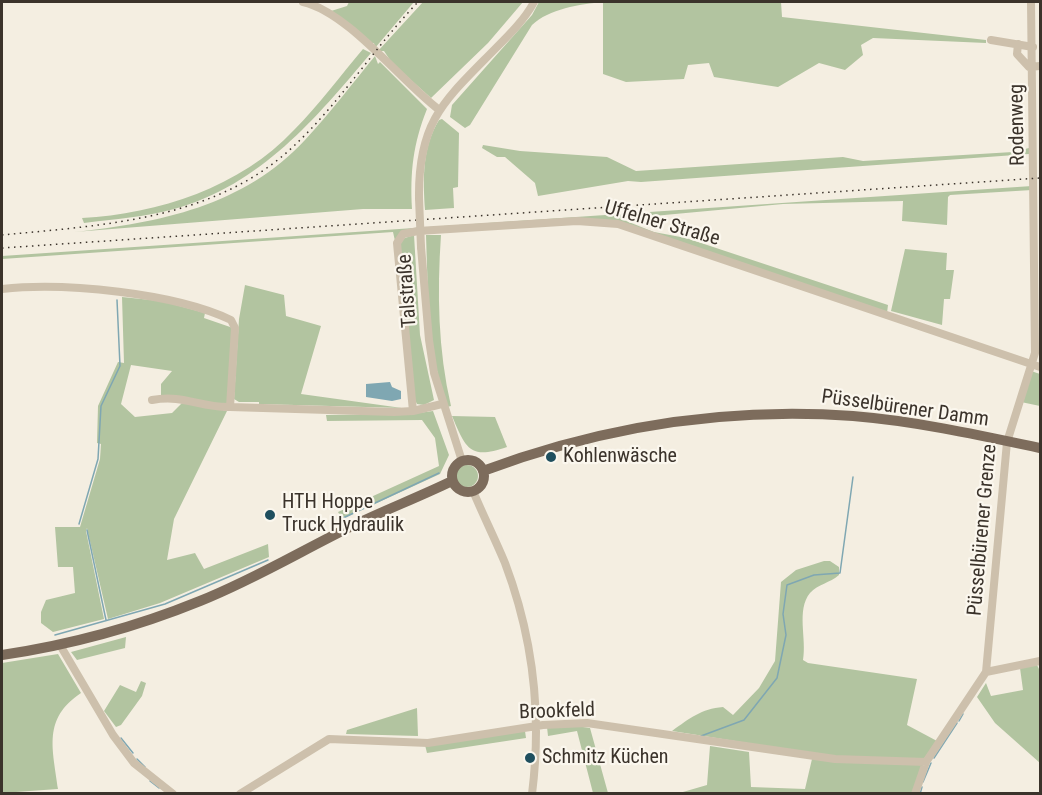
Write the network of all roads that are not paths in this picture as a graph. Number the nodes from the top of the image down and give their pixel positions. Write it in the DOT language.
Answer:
graph roads {
  1 [pos="303,2"];
  2 [pos="534,2"];
  3 [pos="1031,2"];
  4 [pos="991,40"];
  5 [pos="1018,44"];
  6 [pos="1033,47"];
  7 [pos="1037,67"];
  8 [pos="438,109"];
  9 [pos="1038,139"];
  10 [pos="1035,183"];
  11 [pos="2,289"];
  12 [pos="1036,365"];
  13 [pos="152,400"];
  14 [pos="442,404"];
  15 [pos="230,407"];
  16 [pos="412,411"];
  17 [pos="1007,442"];
  18 [pos="1041,448"];
  19 [pos="462,461"];
  20 [pos="483,471"];
  21 [pos="452,481"];
  22 [pos="473,491"];
  23 [pos="60,645"];
  24 [pos="2,655"];
  25 [pos="1041,661"];
  26 [pos="986,672"];
  27 [pos="536,726"];
  28 [pos="926,762"];
  29 [pos="173,794"];
  30 [pos="240,794"];
  31 [pos="532,794"];
  32 [pos="915,794"];
  1 -- 8 [label="street"];
  2 -- 8 [label="street, Talstraße"];
  3 -- 6 [label="street, Rodenweg"];
  4 -- 5 [label="street"];
  5 -- 6 [label="street"];
  5 -- 7 [label="street, Rodenweg"];
  6 -- 7 [label="street, Rodenweg"];
  7 -- 9 [label="street, Rodenweg"];
  8 -- 14 [label="street, Talstraße, bridge"];
  9 -- 10 [label="street, Rodenweg"];
  10 -- 12 [label="street, Püsselbürener Grenze"];
  11 -- 15 [label="street"];
  12 -- 16 [label="street, Uffelner Straße"];
  12 -- 17 [label="street, Püsselbürener Grenze"];
  13 -- 15 [label="street"];
  14 -- 16 [label="street"];
  14 -- 19 [label="street, Talstraße"];
  15 -- 16 [label="street"];
  17 -- 18 [label="main road, Püsselbürener Damm"];
  17 -- 20 [label="main road, Püsselbürener Damm"];
  17 -- 26 [label="street, Püsselbürener Grenze"];
  19 -- 20 [label="main road"];
  19 -- 21 [label="main road"];
  20 -- 22 [label="main road"];
  21 -- 22 [label="main road"];
  21 -- 23 [label="main road"];
  22 -- 27 [label="street"];
  23 -- 24 [label="main road"];
  23 -- 29 [label="street"];
  25 -- 26 [label="street"];
  26 -- 28 [label="street, Püsselbürener Grenze"];
  27 -- 28 [label="street, Brookfeld"];
  27 -- 30 [label="street, Brookfeld"];
  27 -- 31 [label="street"];
  28 -- 32 [label="street, Püsselbürener Grenze"];
}
